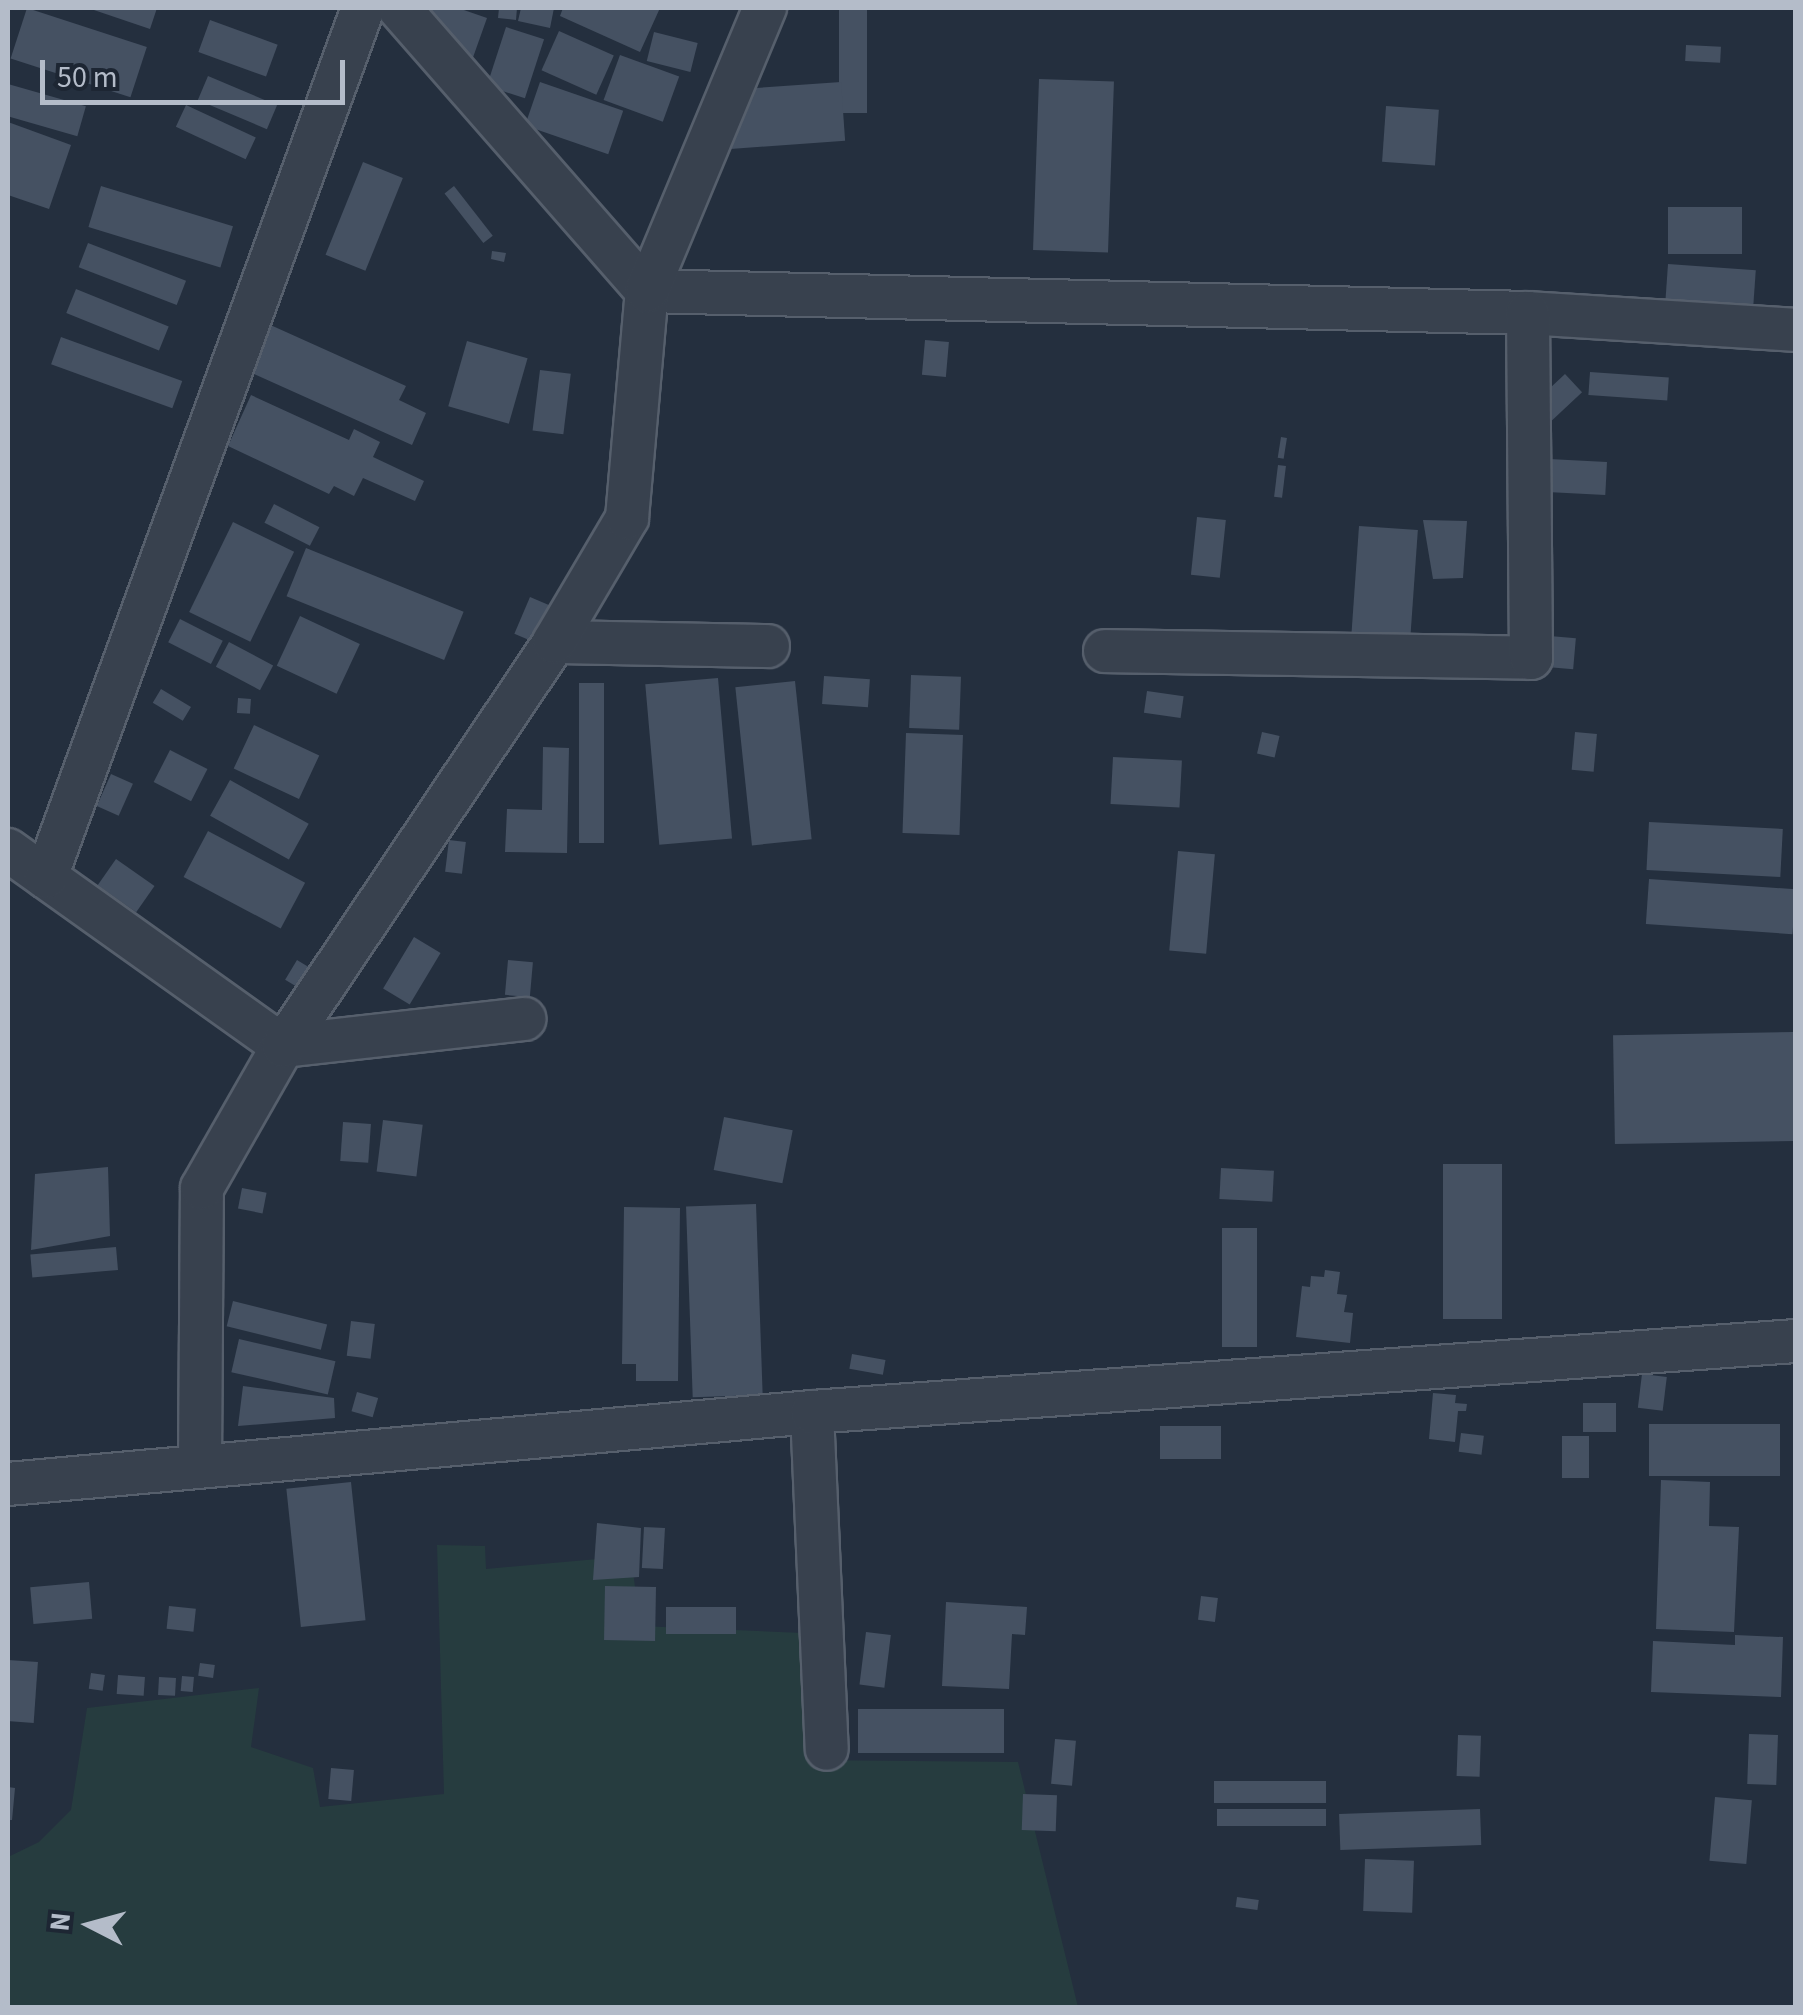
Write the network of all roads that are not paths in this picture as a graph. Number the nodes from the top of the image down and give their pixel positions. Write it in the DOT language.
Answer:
graph roads {
  1 [pos="363,8"];
  2 [pos="399,8"];
  3 [pos="765,8"];
  4 [pos="647,291"];
  5 [pos="1528,313"];
  6 [pos="1796,330"];
  7 [pos="554,642"];
  8 [pos="768,646"];
  9 [pos="1105,651"];
  10 [pos="8,850"];
  11 [pos="46,877"];
  12 [pos="524,1019"];
  13 [pos="283,1046"];
  14 [pos="1796,1341"];
  15 [pos="812,1412"];
  16 [pos="200,1465"];
  17 [pos="8,1484"];
  18 [pos="827,1750"];
  1 -- 11 [label="street"];
  2 -- 4 [label="street"];
  3 -- 4 [label="street"];
  4 -- 5 [label="street"];
  4 -- 7 [label="street"];
  5 -- 6 [label="street"];
  5 -- 9 [label="street"];
  7 -- 8 [label="street"];
  7 -- 13 [label="street"];
  10 -- 11 [label="street"];
  11 -- 13 [label="street"];
  12 -- 13 [label="street"];
  13 -- 16 [label="street"];
  14 -- 15 [label="street"];
  15 -- 16 [label="street"];
  15 -- 18 [label="street"];
  16 -- 17 [label="street"];
}
